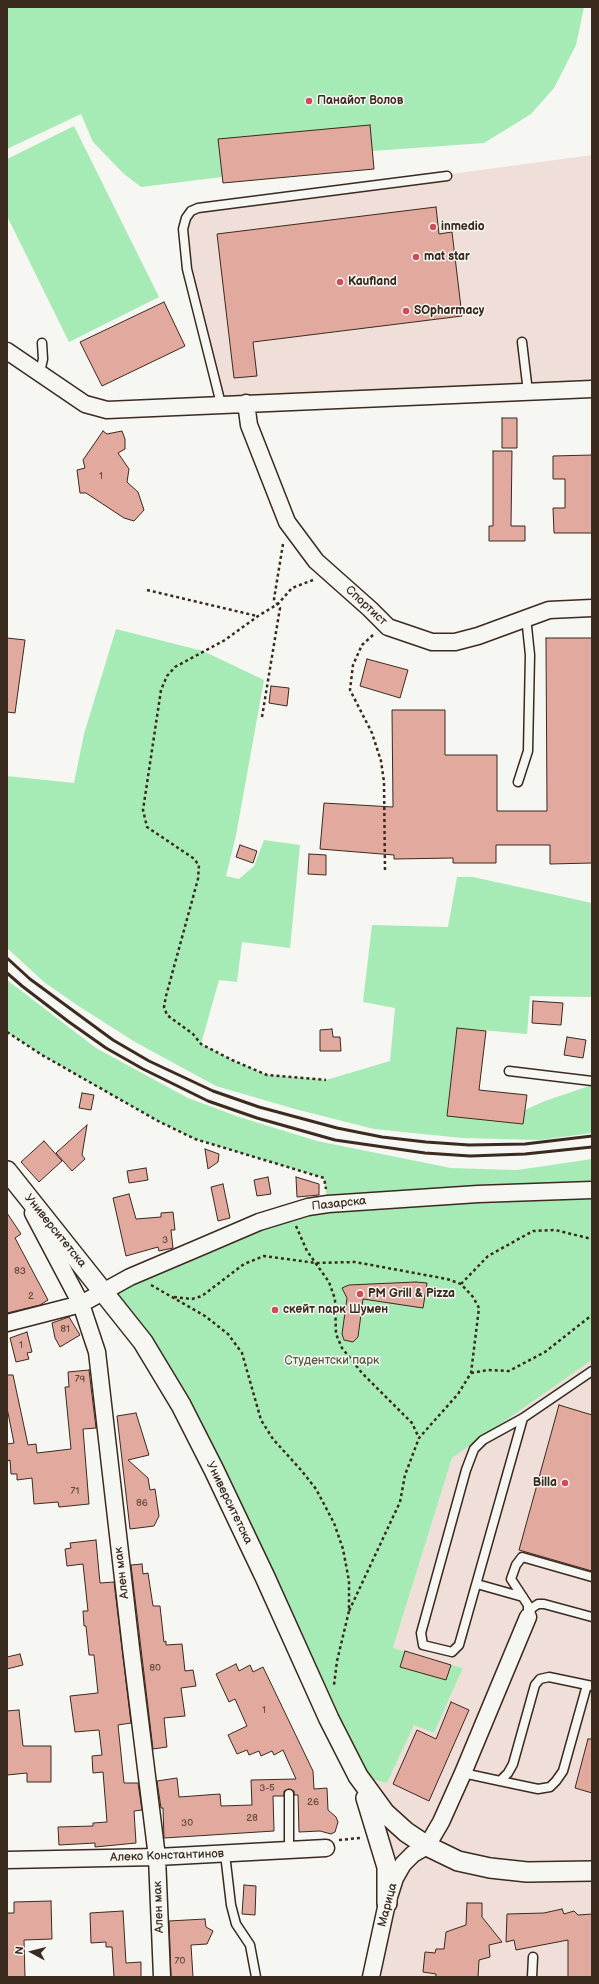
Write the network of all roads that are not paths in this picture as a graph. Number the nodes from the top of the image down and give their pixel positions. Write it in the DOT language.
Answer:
graph roads {
  1 [pos="447,176"];
  2 [pos="522,342"];
  3 [pos="42,343"];
  4 [pos="7,351"];
  5 [pos="40,372"];
  6 [pos="592,389"];
  7 [pos="528,392"];
  8 [pos="246,403"];
  9 [pos="221,404"];
  10 [pos="592,608"];
  11 [pos="526,617"];
  12 [pos="518,782"];
  13 [pos="509,1071"];
  14 [pos="592,1081"];
  15 [pos="7,1171"];
  16 [pos="19,1186"];
  17 [pos="592,1190"];
  18 [pos="103,1291"];
  19 [pos="81,1304"];
  20 [pos="7,1323"];
  21 [pos="592,1371"];
  22 [pos="522,1418"];
  23 [pos="592,1577"];
  24 [pos="476,1584"];
  25 [pos="523,1597"];
  26 [pos="528,1617"];
  27 [pos="592,1617"];
  28 [pos="589,1685"];
  29 [pos="463,1772"];
  30 [pos="358,1776"];
  31 [pos="500,1781"];
  32 [pos="289,1794"];
  33 [pos="427,1846"];
  34 [pos="326,1848"];
  35 [pos="290,1851"];
  36 [pos="225,1854"];
  37 [pos="157,1857"];
  38 [pos="7,1860"];
  39 [pos="592,1871"];
  40 [pos="387,1903"];
  41 [pos="533,1957"];
  42 [pos="162,1977"];
  43 [pos="256,1977"];
  44 [pos="371,1977"];
  45 [pos="532,1977"];
  1 -- 9 [label="lane"];
  2 -- 7 [label="lane"];
  3 -- 5 [label="lane"];
  4 -- 5 [label="street"];
  5 -- 9 [label="street"];
  6 -- 7 [label="street"];
  7 -- 8 [label="street"];
  8 -- 9 [label="street"];
  8 -- 11 [label="street, Спортист"];
  10 -- 11 [label="street, Спортист"];
  11 -- 12 [label="lane"];
  13 -- 14 [label="lane"];
  15 -- 16 [label="street, Университетска"];
  16 -- 18 [label="street, Университетска"];
  16 -- 19 [label="street, Ален мак"];
  17 -- 18 [label="street, Пазарска"];
  18 -- 19 [label="street, Пазарска"];
  18 -- 30 [label="street, Университетска"];
  19 -- 20 [label="street, Пазарска"];
  19 -- 37 [label="street, Ален мак"];
  21 -- 22 [label="lane"];
  22 -- 24 [label="lane"];
  22 -- 24 [label="lane"];
  23 -- 25 [label="lane"];
  24 -- 25 [label="lane"];
  25 -- 26 [label="lane"];
  26 -- 27 [label="lane"];
  26 -- 29 [label="street"];
  28 -- 31 [label="lane"];
  28 -- 31 [label="lane"];
  29 -- 31 [label="lane"];
  29 -- 33 [label="street"];
  30 -- 33 [label="street, Университетска"];
  30 -- 40 [label="street"];
  32 -- 35 [label="lane"];
  33 -- 39 [label="street"];
  33 -- 40 [label="street, Марица"];
  34 -- 35 [label="street, Алеко Константинов"];
  35 -- 36 [label="street, Алеко Константинов"];
  36 -- 37 [label="street, Алеко Константинов"];
  36 -- 43 [label="lane"];
  37 -- 38 [label="street, Алеко Константинов"];
  37 -- 42 [label="street, Ален мак"];
  40 -- 44 [label="street, Марица"];
  41 -- 45 [label="lane"];
}
